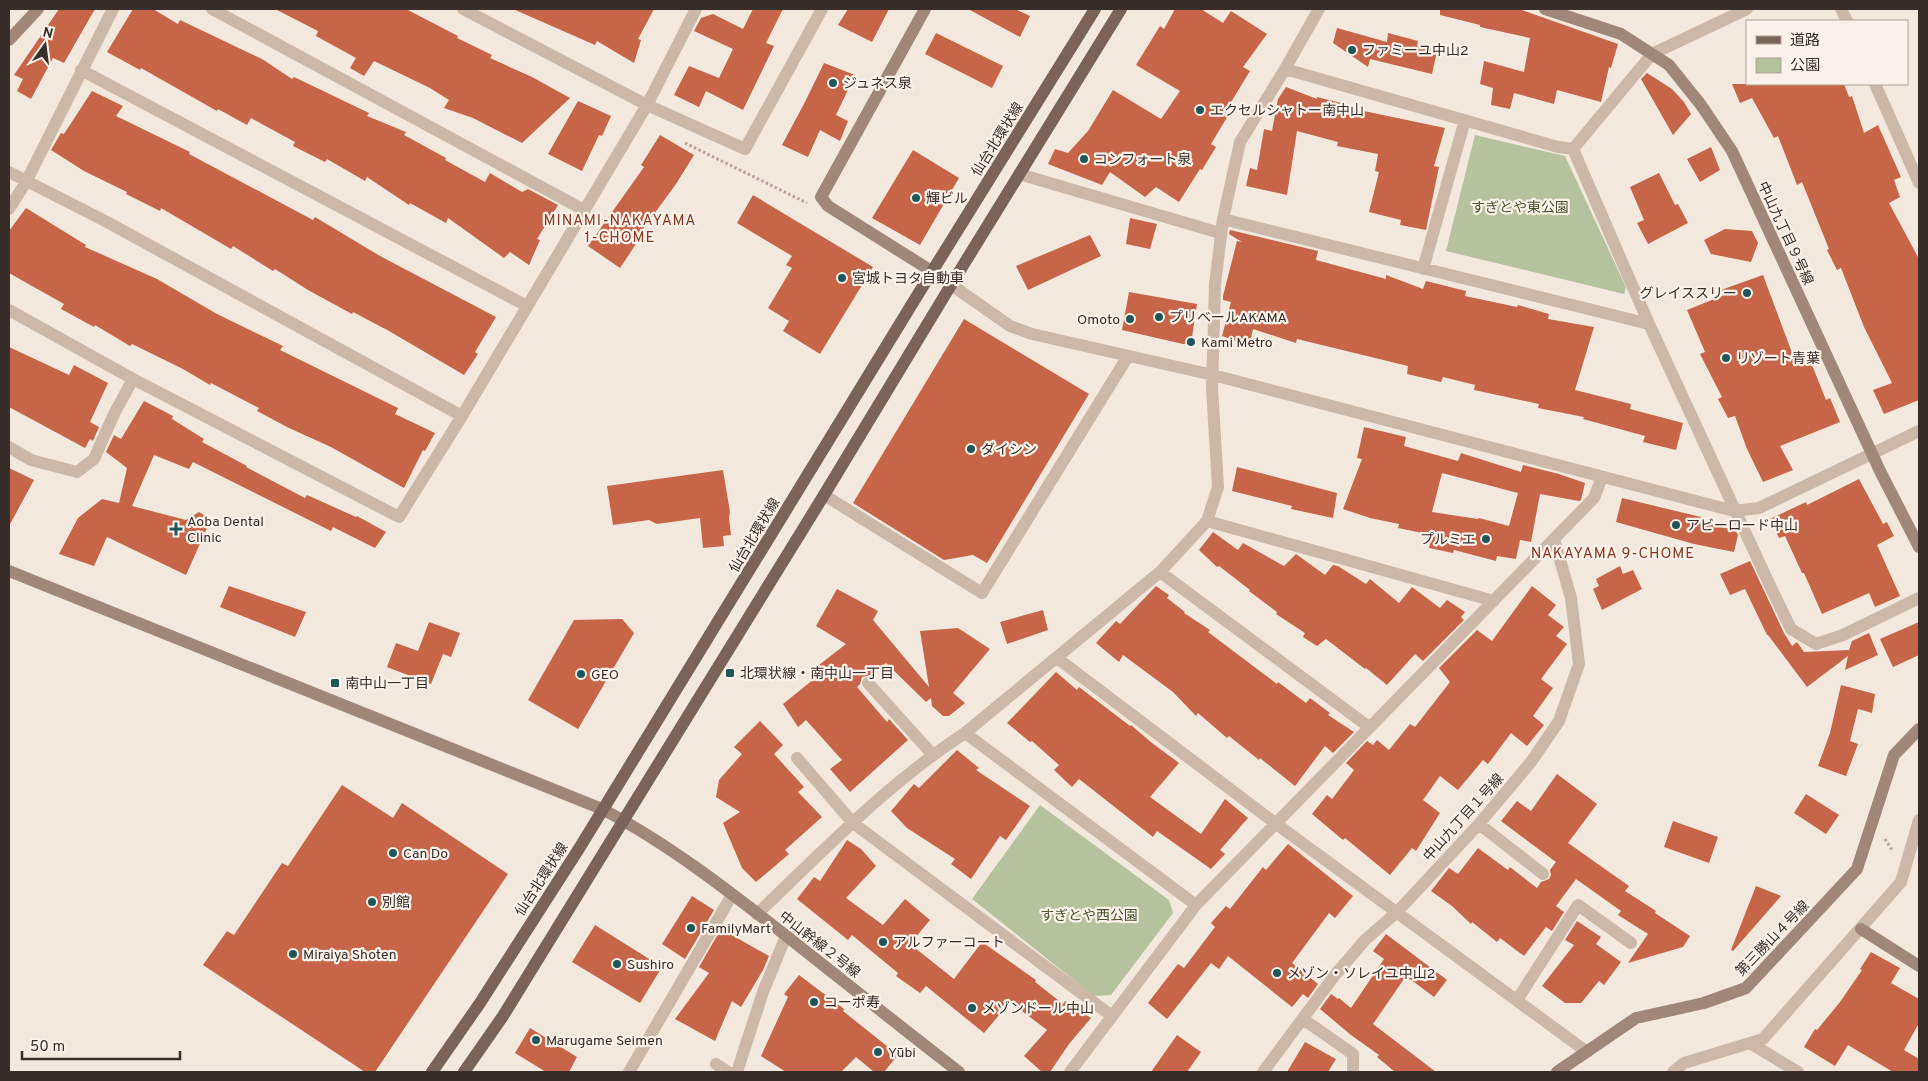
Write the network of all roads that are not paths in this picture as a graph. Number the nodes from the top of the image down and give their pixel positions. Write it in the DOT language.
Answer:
graph roads {
  1 [pos="38,9"];
  2 [pos="112,9"];
  3 [pos="212,9"];
  4 [pos="463,9"];
  5 [pos="696,9"];
  6 [pos="822,9"];
  7 [pos="924,9"];
  8 [pos="1095,9"];
  9 [pos="1121,9"];
  10 [pos="1319,9"];
  11 [pos="1544,9"];
  12 [pos="1747,9"];
  13 [pos="9,40"];
  14 [pos="1652,54"];
  15 [pos="1285,69"];
  16 [pos="81,70"];
  17 [pos="1875,85"];
  18 [pos="647,105"];
  19 [pos="1466,120"];
  20 [pos="1573,149"];
  21 [pos="9,172"];
  22 [pos="1019,174"];
  23 [pos="26,182"];
  24 [pos="1919,183"];
  25 [pos="9,209"];
  26 [pos="584,210"];
  27 [pos="1223,219"];
  28 [pos="1220,233"];
  29 [pos="1423,269"];
  30 [pos="933,272"];
  31 [pos="951,285"];
  32 [pos="527,306"];
  33 [pos="9,310"];
  34 [pos="1649,324"];
  35 [pos="1128,356"];
  36 [pos="1213,375"];
  37 [pos="133,379"];
  38 [pos="462,416"];
  39 [pos="1919,431"];
  40 [pos="9,447"];
  41 [pos="1872,455"];
  42 [pos="1602,477"];
  43 [pos="824,495"];
  44 [pos="1734,511"];
  45 [pos="1207,520"];
  46 [pos="1554,539"];
  47 [pos="1919,547"];
  48 [pos="9,572"];
  49 [pos="1160,572"];
  50 [pos="1919,598"];
  51 [pos="1494,601"];
  52 [pos="1057,658"];
  53 [pos="868,683"];
  54 [pos="1370,727"];
  55 [pos="1919,730"];
  56 [pos="965,733"];
  57 [pos="932,754"];
  58 [pos="797,758"];
  59 [pos="602,809"];
  60 [pos="624,820"];
  61 [pos="1919,820"];
  62 [pos="853,823"];
  63 [pos="1275,823"];
  64 [pos="1479,824"];
  65 [pos="1543,874"];
  66 [pos="732,895"];
  67 [pos="1196,905"];
  68 [pos="1397,912"];
  69 [pos="757,914"];
  70 [pos="1861,929"];
  71 [pos="786,936"];
  72 [pos="1631,943"];
  73 [pos="1919,966"];
  74 [pos="1517,1000"];
  75 [pos="1112,1016"];
  76 [pos="1303,1019"];
  77 [pos="1750,1043"];
  78 [pos="1587,1052"];
  79 [pos="716,1064"];
  80 [pos="432,1072"];
  81 [pos="464,1072"];
  82 [pos="630,1072"];
  83 [pos="728,1072"];
  84 [pos="738,1072"];
  85 [pos="959,1072"];
  86 [pos="1070,1072"];
  87 [pos="1263,1072"];
  88 [pos="1353,1072"];
  89 [pos="1557,1072"];
  90 [pos="1673,1072"];
  91 [pos="1798,1072"];
  1 -- 13 [label="street"];
  2 -- 16 [label="street"];
  3 -- 26 [label="street"];
  4 -- 18 [label="street"];
  5 -- 18 [label="street"];
  6 -- 18 [label="street"];
  7 -- 30 [label="street"];
  8 -- 30 [label="main road, 仙台北環状線"];
  9 -- 22 [label="main road"];
  10 -- 15 [label="street"];
  11 -- 14 [label="street, 中山九丁目９号線"];
  12 -- 14 [label="street"];
  14 -- 20 [label="street"];
  14 -- 41 [label="street, 中山九丁目９号線"];
  15 -- 19 [label="street"];
  15 -- 27 [label="street"];
  16 -- 23 [label="street"];
  16 -- 32 [label="street"];
  17 -- 24 [label="street"];
  18 -- 26 [label="street"];
  19 -- 20 [label="street"];
  19 -- 29 [label="street"];
  20 -- 34 [label="street"];
  21 -- 23 [label="street"];
  22 -- 28 [label="street"];
  22 -- 31 [label="main road"];
  23 -- 25 [label="street"];
  23 -- 38 [label="street"];
  26 -- 32 [label="street"];
  27 -- 28 [label="street"];
  27 -- 29 [label="street"];
  28 -- 36 [label="street"];
  29 -- 34 [label="street"];
  30 -- 31 [label="street"];
  30 -- 59 [label="main road, 仙台北環状線"];
  31 -- 35 [label="street"];
  31 -- 43 [label="main road"];
  32 -- 38 [label="street"];
  33 -- 37 [label="street"];
  34 -- 44 [label="street"];
  35 -- 36 [label="street"];
  35 -- 43 [label="street"];
  36 -- 42 [label="street"];
  36 -- 45 [label="street"];
  37 -- 38 [label="street"];
  37 -- 40 [label="street"];
  39 -- 41 [label="street"];
  41 -- 44 [label="street"];
  41 -- 47 [label="street, 中山九丁目９号線"];
  42 -- 44 [label="street"];
  42 -- 46 [label="street"];
  43 -- 60 [label="main road"];
  44 -- 50 [label="street"];
  45 -- 49 [label="street"];
  45 -- 51 [label="street"];
  46 -- 51 [label="street"];
  46 -- 64 [label="street, 中山九丁目１号線"];
  48 -- 59 [label="street, 中山幹線２号線"];
  49 -- 52 [label="street"];
  49 -- 54 [label="street"];
  51 -- 54 [label="street"];
  52 -- 56 [label="street"];
  52 -- 63 [label="street"];
  53 -- 57 [label="street"];
  54 -- 63 [label="street"];
  55 -- 78 [label="street, 第三勝山４号線"];
  56 -- 57 [label="street"];
  56 -- 67 [label="street"];
  57 -- 62 [label="street"];
  58 -- 62 [label="street"];
  59 -- 60 [label="street, 中山幹線２号線"];
  59 -- 80 [label="main road, 仙台北環状線"];
  60 -- 66 [label="street, 中山幹線２号線"];
  60 -- 81 [label="main road"];
  61 -- 70 [label="street"];
  62 -- 69 [label="street"];
  62 -- 75 [label="street"];
  63 -- 67 [label="street"];
  63 -- 68 [label="street"];
  64 -- 65 [label="street"];
  64 -- 68 [label="street, 中山九丁目１号線"];
  66 -- 69 [label="street, 中山幹線２号線"];
  66 -- 82 [label="street"];
  67 -- 75 [label="street"];
  68 -- 74 [label="street"];
  68 -- 76 [label="street, 中山九丁目１号線"];
  69 -- 71 [label="street, 中山幹線２号線"];
  70 -- 73 [label="street"];
  70 -- 77 [label="street"];
  71 -- 84 [label="street"];
  71 -- 85 [label="street, 中山幹線２号線"];
  72 -- 74 [label="street"];
  74 -- 78 [label="street"];
  75 -- 86 [label="street"];
  76 -- 87 [label="street, 中山九丁目１号線"];
  76 -- 88 [label="street"];
  77 -- 90 [label="street"];
  77 -- 91 [label="street"];
  78 -- 89 [label="street, 第三勝山４号線"];
  79 -- 83 [label="street"];
}
